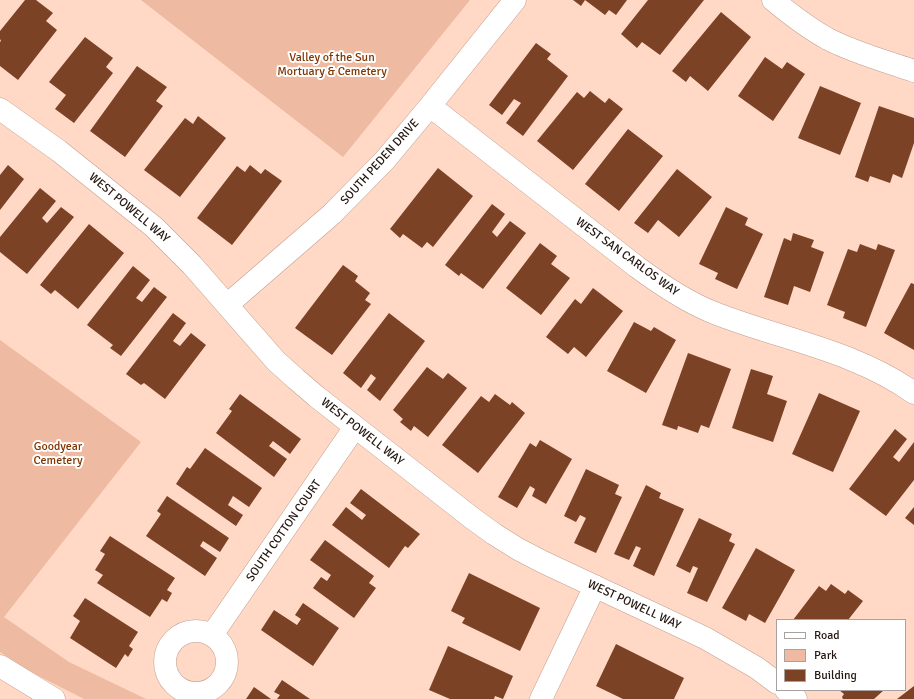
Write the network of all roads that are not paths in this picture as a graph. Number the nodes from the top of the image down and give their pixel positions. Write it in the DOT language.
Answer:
graph roads {
  1 [pos="515,0"];
  2 [pos="773,0"];
  3 [pos="914,71"];
  4 [pos="430,106"];
  5 [pos="0,109"];
  6 [pos="227,305"];
  7 [pos="914,393"];
  8 [pos="355,427"];
  9 [pos="595,586"];
  10 [pos="212,635"];
  11 [pos="0,666"];
  12 [pos="776,682"];
  13 [pos="787,691"];
  14 [pos="54,699"];
  15 [pos="541,699"];
  16 [pos="796,699"];
  1 -- 4 [label="street, SOUTH PEDEN DRIVE"];
  2 -- 3 [label="street"];
  4 -- 6 [label="street, SOUTH PEDEN DRIVE"];
  4 -- 7 [label="street, WEST SAN CARLOS WAY"];
  5 -- 6 [label="street, WEST POWELL WAY"];
  6 -- 8 [label="street, WEST POWELL WAY"];
  8 -- 9 [label="street, WEST POWELL WAY"];
  8 -- 10 [label="street, SOUTH COTTON COURT"];
  9 -- 12 [label="street, WEST POWELL WAY"];
  9 -- 15 [label="street"];
  11 -- 14 [label="street"];
  13 -- 16 [label="street"];
}
